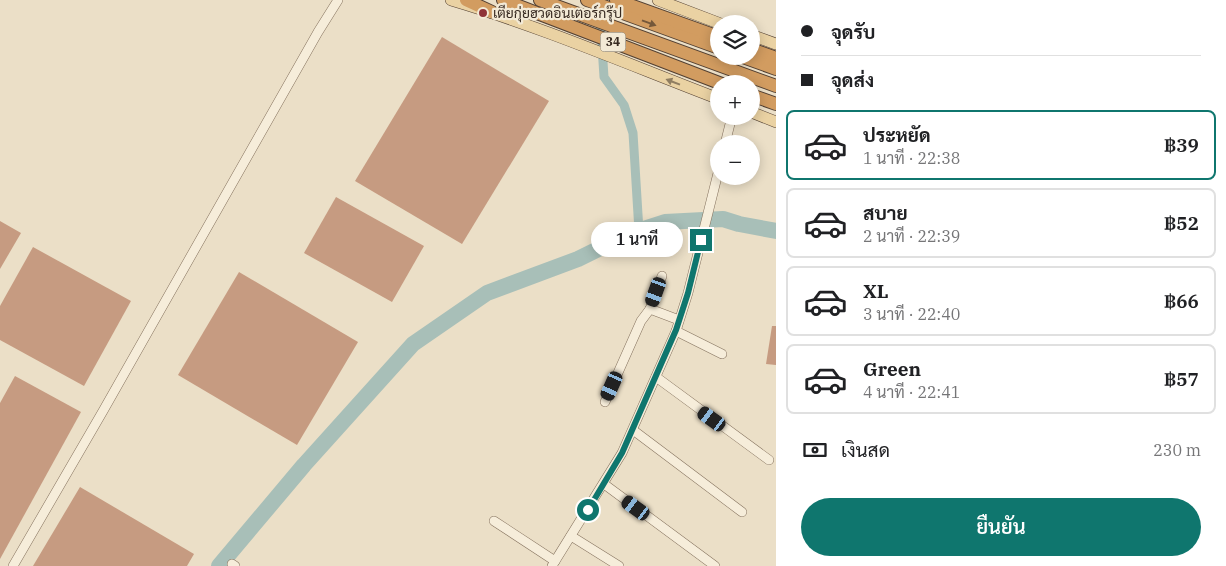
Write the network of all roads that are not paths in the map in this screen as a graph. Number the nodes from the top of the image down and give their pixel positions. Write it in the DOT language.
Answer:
graph roads {
  1 [pos="338,0"];
  2 [pos="451,0"];
  3 [pos="466,0"];
  4 [pos="503,0"];
  5 [pos="540,0"];
  6 [pos="587,0"];
  7 [pos="616,0"];
  8 [pos="658,0"];
  9 [pos="492,12"];
  10 [pos="710,20"];
  11 [pos="710,34"];
  12 [pos="760,38"];
  13 [pos="776,44"];
  14 [pos="710,45"];
  15 [pos="760,52"];
  16 [pos="776,58"];
  17 [pos="760,63"];
  18 [pos="776,69"];
  19 [pos="710,79"];
  20 [pos="776,86"];
  21 [pos="710,96"];
  22 [pos="760,98"];
  23 [pos="776,104"];
  24 [pos="760,116"];
  25 [pos="776,122"];
  26 [pos="715,185"];
  27 [pos="662,276"];
  28 [pos="650,309"];
  29 [pos="679,320"];
  30 [pos="676,330"];
  31 [pos="722,354"];
  32 [pos="656,378"];
  33 [pos="605,402"];
  34 [pos="633,430"];
  35 [pos="769,460"];
  36 [pos="604,484"];
  37 [pos="742,512"];
  38 [pos="494,522"];
  39 [pos="571,536"];
  40 [pos="554,563"];
  41 [pos="13,566"];
  42 [pos="619,566"];
  43 [pos="715,566"];
  1 -- 41 [label="street"];
  2 -- 9 [label="main road, 34"];
  3 -- 9 [label="highway"];
  4 -- 19 [label="highway, 34"];
  5 -- 20 [label="highway"];
  6 -- 14 [label="highway, one-way"];
  7 -- 11 [label="highway"];
  8 -- 10 [label="main road"];
  21 -- 9 [label="main road, 34, one-way"];
  12 -- 13 [label="main road"];
  15 -- 16 [label="highway"];
  17 -- 18 [label="highway"];
  22 -- 23 [label="highway"];
  24 -- 25 [label="main road"];
  26 -- 29 [label="street"];
  27 -- 28 [label="street"];
  28 -- 29 [label="street"];
  28 -- 33 [label="street"];
  29 -- 30 [label="street"];
  30 -- 31 [label="street"];
  30 -- 32 [label="street"];
  32 -- 34 [label="street"];
  32 -- 35 [label="street"];
  34 -- 36 [label="street"];
  34 -- 37 [label="street"];
  36 -- 39 [label="street"];
  36 -- 43 [label="street"];
  38 -- 40 [label="street"];
  39 -- 40 [label="street"];
  39 -- 42 [label="street"];
}
